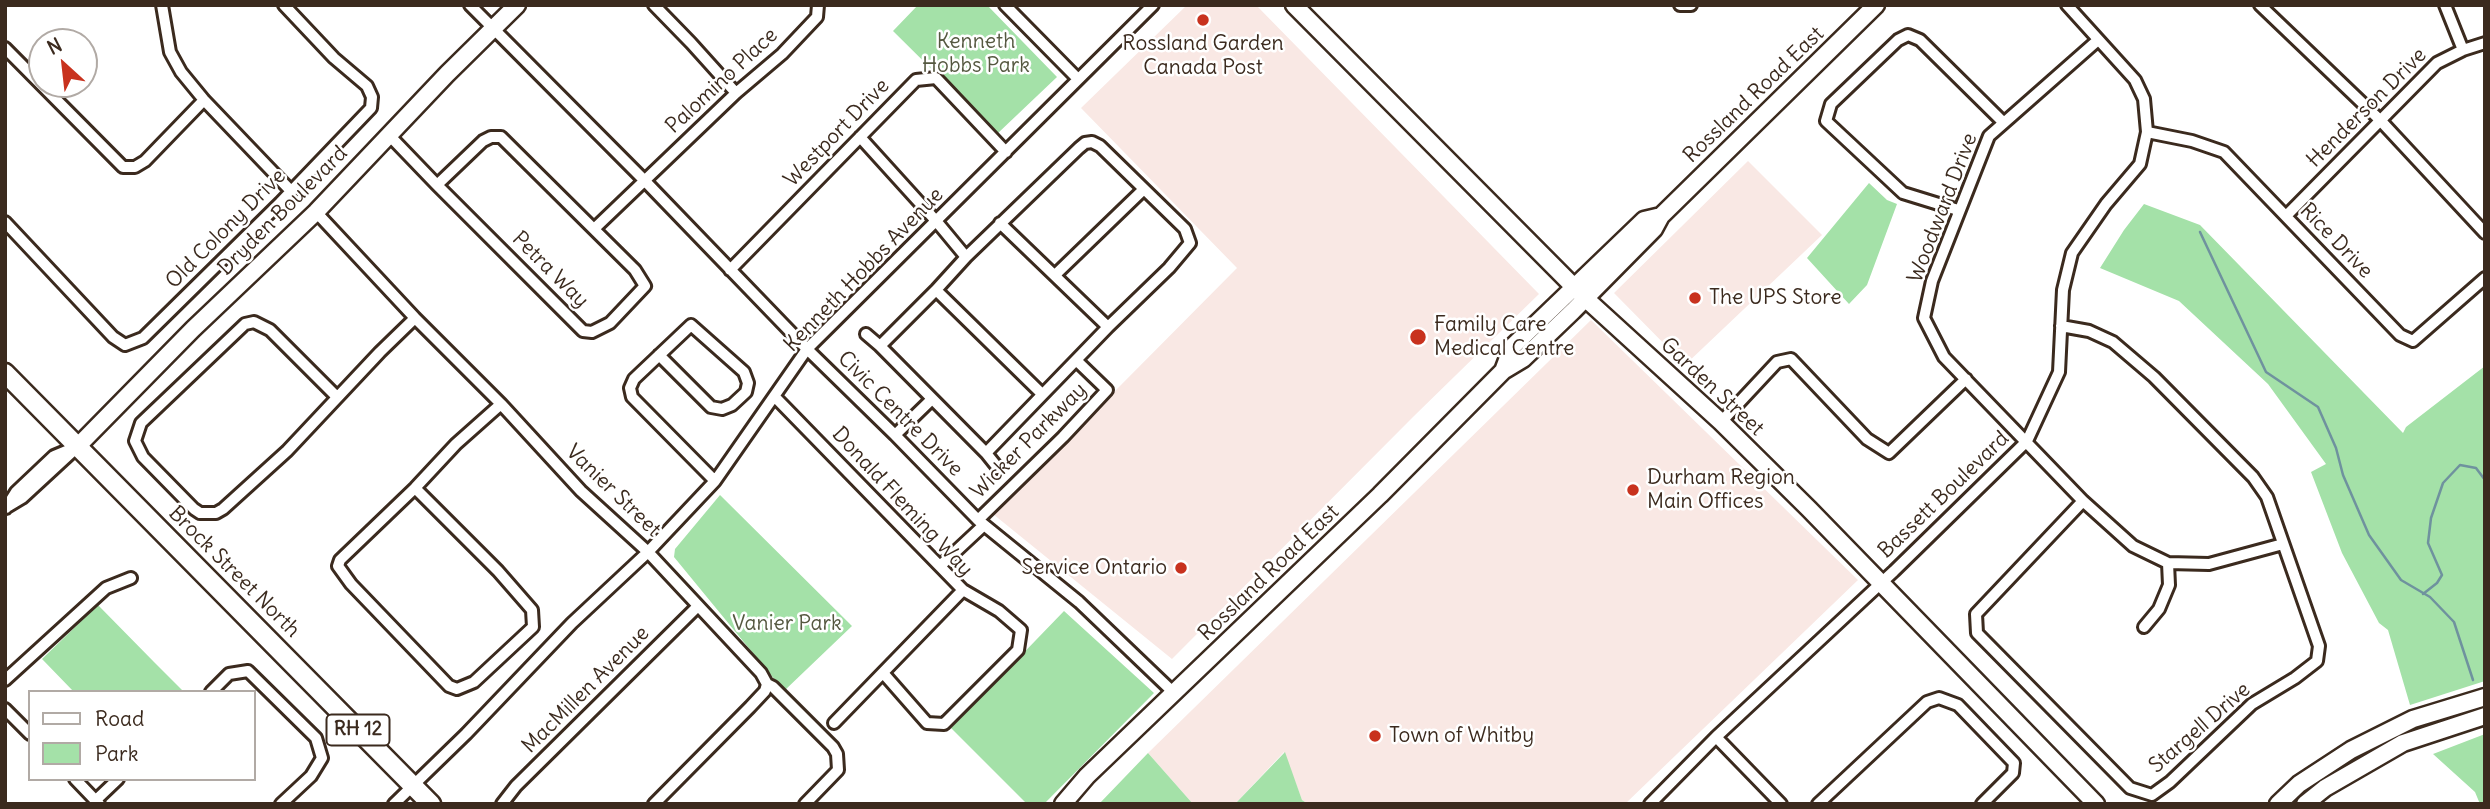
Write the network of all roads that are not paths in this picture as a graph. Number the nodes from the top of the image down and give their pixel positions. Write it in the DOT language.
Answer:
graph roads {
  1 [pos="162,5"];
  2 [pos="284,5"];
  3 [pos="470,5"];
  4 [pos="517,5"];
  5 [pos="654,5"];
  6 [pos="818,5"];
  7 [pos="1005,5"];
  8 [pos="1153,5"];
  9 [pos="1294,5"];
  10 [pos="1680,5"];
  11 [pos="1691,5"];
  12 [pos="1876,5"];
  13 [pos="2067,5"];
  14 [pos="2260,5"];
  15 [pos="2445,5"];
  16 [pos="494,28"];
  17 [pos="2098,40"];
  18 [pos="2485,43"];
  19 [pos="5,48"];
  20 [pos="2463,50"];
  21 [pos="1078,79"];
  22 [pos="736,93"];
  23 [pos="204,100"];
  24 [pos="2380,120"];
  25 [pos="2003,122"];
  26 [pos="2147,132"];
  27 [pos="388,134"];
  28 [pos="860,137"];
  29 [pos="1006,152"];
  30 [pos="645,181"];
  31 [pos="437,185"];
  32 [pos="1144,189"];
  33 [pos="291,191"];
  34 [pos="1958,210"];
  35 [pos="316,212"];
  36 [pos="2286,216"];
  37 [pos="5,222"];
  38 [pos="937,222"];
  39 [pos="1000,223"];
  40 [pos="594,229"];
  41 [pos="2485,233"];
  42 [pos="965,257"];
  43 [pos="730,270"];
  44 [pos="1055,275"];
  45 [pos="2485,278"];
  46 [pos="936,290"];
  47 [pos="1580,293"];
  48 [pos="415,318"];
  49 [pos="2061,326"];
  50 [pos="1108,327"];
  51 [pos="866,334"];
  52 [pos="880,346"];
  53 [pos="807,349"];
  54 [pos="659,355"];
  55 [pos="1077,361"];
  56 [pos="5,373"];
  57 [pos="1966,379"];
  58 [pos="1042,394"];
  59 [pos="337,397"];
  60 [pos="775,397"];
  61 [pos="932,399"];
  62 [pos="501,404"];
  63 [pos="1721,422"];
  64 [pos="895,435"];
  65 [pos="2026,441"];
  66 [pos="78,446"];
  67 [pos="986,453"];
  68 [pos="998,468"];
  69 [pos="715,481"];
  70 [pos="415,488"];
  71 [pos="2083,500"];
  72 [pos="6,509"];
  73 [pos="981,522"];
  74 [pos="2283,544"];
  75 [pos="648,552"];
  76 [pos="2168,563"];
  77 [pos="940,566"];
  78 [pos="131,578"];
  79 [pos="1882,582"];
  80 [pos="963,590"];
  81 [pos="698,606"];
  82 [pos="2144,627"];
  83 [pos="884,674"];
  84 [pos="5,680"];
  85 [pos="767,684"];
  86 [pos="213,690"];
  87 [pos="1174,693"];
  88 [pos="2485,697"];
  89 [pos="5,709"];
  90 [pos="2485,716"];
  91 [pos="834,723"];
  92 [pos="28,731"];
  93 [pos="1716,737"];
  94 [pos="77,781"];
  95 [pos="116,781"];
  96 [pos="412,785"];
  97 [pos="98,802"];
  98 [pos="281,804"];
  99 [pos="394,804"];
  100 [pos="431,804"];
  101 [pos="502,804"];
  102 [pos="654,804"];
  103 [pos="805,804"];
  104 [pos="1063,804"];
  105 [pos="1650,804"];
  106 [pos="1781,804"];
  107 [pos="1818,804"];
  108 [pos="1982,804"];
  109 [pos="2096,804"];
  110 [pos="2278,804"];
  111 [pos="2305,804"];
  1 -- 23 [label="street"];
  2 -- 33 [label="street, Old Colony Drive"];
  3 -- 16 [label="street, Civic Centre Drive"];
  4 -- 16 [label="street, Dryden Boulevard"];
  5 -- 22 [label="street"];
  6 -- 22 [label="street, Palomino Place"];
  7 -- 21 [label="street"];
  8 -- 21 [label="street, Kenneth Hobbs Avenue"];
  9 -- 47 [label="street, Garden Street"];
  10 -- 11 [label="street"];
  12 -- 47 [label="street, Rossland Road East"];
  13 -- 17 [label="street, Bassett Boulevard"];
  14 -- 24 [label="street"];
  15 -- 20 [label="street"];
  16 -- 27 [label="street, Dryden Boulevard"];
  16 -- 30 [label="street, Civic Centre Drive"];
  17 -- 25 [label="street, Woodward Drive"];
  17 -- 26 [label="street, Bassett Boulevard"];
  18 -- 20 [label="street, Henderson Drive"];
  19 -- 23 [label="street"];
  20 -- 24 [label="street, Henderson Drive"];
  21 -- 29 [label="street, Kenneth Hobbs Avenue"];
  22 -- 30 [label="street, Palomino Place"];
  23 -- 33 [label="street"];
  24 -- 36 [label="street, Henderson Drive"];
  24 -- 41 [label="street"];
  25 -- 34 [label="street, Woodward Drive"];
  25 -- 34 [label="street"];
  26 -- 36 [label="street, Rice Drive"];
  26 -- 49 [label="street, Bassett Boulevard"];
  27 -- 31 [label="street, Petra Way"];
  27 -- 35 [label="street, Dryden Boulevard"];
  28 -- 29 [label="street, Westport Drive"];
  28 -- 38 [label="street"];
  28 -- 43 [label="street, Westport Drive"];
  29 -- 38 [label="street, Kenneth Hobbs Avenue"];
  30 -- 40 [label="street"];
  30 -- 43 [label="street, Civic Centre Drive"];
  31 -- 40 [label="street, Petra Way"];
  31 -- 40 [label="street, Petra Way"];
  32 -- 39 [label="street, Wicker Parkway"];
  32 -- 44 [label="street"];
  32 -- 50 [label="street, Wicker Parkway"];
  33 -- 37 [label="street, Old Colony Drive"];
  34 -- 57 [label="street, Woodward Drive"];
  35 -- 48 [label="street, Vanier Street"];
  35 -- 66 [label="street, Dryden Boulevard"];
  36 -- 45 [label="street, Rice Drive"];
  38 -- 42 [label="street"];
  38 -- 53 [label="street, Kenneth Hobbs Avenue"];
  39 -- 42 [label="street, Wicker Parkway"];
  39 -- 44 [label="street"];
  42 -- 46 [label="street, Wicker Parkway"];
  43 -- 53 [label="street, Civic Centre Drive"];
  44 -- 50 [label="street"];
  46 -- 52 [label="street, Wicker Parkway"];
  46 -- 58 [label="street"];
  47 -- 63 [label="street, Garden Street"];
  47 -- 87 [label="street, Rossland Road East"];
  48 -- 59 [label="street"];
  48 -- 62 [label="street, Vanier Street"];
  49 -- 65 [label="street, Bassett Boulevard"];
  49 -- 74 [label="street, Stargell Drive"];
  50 -- 55 [label="street, Wicker Parkway"];
  51 -- 52 [label="street, Wicker Parkway"];
  52 -- 61 [label="street, Wicker Parkway"];
  53 -- 60 [label="street, Kenneth Hobbs Avenue"];
  53 -- 64 [label="street, Civic Centre Drive"];
  54 -- 54 [label="street"];
  54 -- 69 [label="street"];
  55 -- 58 [label="street, Wicker Parkway"];
  55 -- 73 [label="street, Wicker Parkway"];
  56 -- 66 [label="main road, Brock Street North / RH 12"];
  57 -- 63 [label="street"];
  57 -- 65 [label="street, Woodward Drive"];
  58 -- 67 [label="street, Wicker Parkway"];
  59 -- 59 [label="street"];
  60 -- 69 [label="street, Kenneth Hobbs Avenue"];
  60 -- 77 [label="street, Donald Fleming Way"];
  61 -- 64 [label="street"];
  61 -- 67 [label="street, Wicker Parkway"];
  62 -- 70 [label="street"];
  62 -- 75 [label="street, Vanier Street"];
  63 -- 79 [label="street, Garden Street"];
  64 -- 73 [label="street, Civic Centre Drive"];
  65 -- 71 [label="street, Woodward Drive"];
  65 -- 79 [label="street, Bassett Boulevard"];
  66 -- 72 [label="street"];
  66 -- 96 [label="main road, Brock Street North / RH 12"];
  67 -- 68 [label="street, Wicker Parkway"];
  69 -- 75 [label="street, Kenneth Hobbs Avenue"];
  70 -- 70 [label="street"];
  71 -- 74 [label="street, Stargell Drive"];
  71 -- 76 [label="street, Woodward Drive"];
  73 -- 77 [label="street"];
  73 -- 87 [label="street, Civic Centre Drive"];
  74 -- 76 [label="street"];
  75 -- 81 [label="street, Vanier Street"];
  75 -- 96 [label="street, Kenneth Hobbs Avenue"];
  76 -- 82 [label="street"];
  77 -- 80 [label="street, Donald Fleming Way"];
  78 -- 84 [label="street"];
  79 -- 93 [label="street, Bassett Boulevard"];
  79 -- 109 [label="street, Garden Street"];
  80 -- 83 [label="street, Donald Fleming Way"];
  80 -- 83 [label="street"];
  81 -- 85 [label="street, Vanier Street"];
  81 -- 101 [label="street, MacMillen Avenue"];
  83 -- 91 [label="street, Donald Fleming Way"];
  85 -- 102 [label="street"];
  85 -- 103 [label="street, Vanier Street"];
  86 -- 98 [label="street"];
  87 -- 104 [label="street, Rossland Road East"];
  88 -- 110 [label="street"];
  89 -- 92 [label="street"];
  90 -- 111 [label="street"];
  93 -- 105 [label="street, Bassett Boulevard"];
  93 -- 106 [label="street"];
  94 -- 97 [label="street"];
  95 -- 97 [label="street"];
  96 -- 99 [label="street, Kenneth Hobbs Avenue"];
  96 -- 100 [label="main road, Brock Street North / RH 12"];
  107 -- 108 [label="street"];
}
